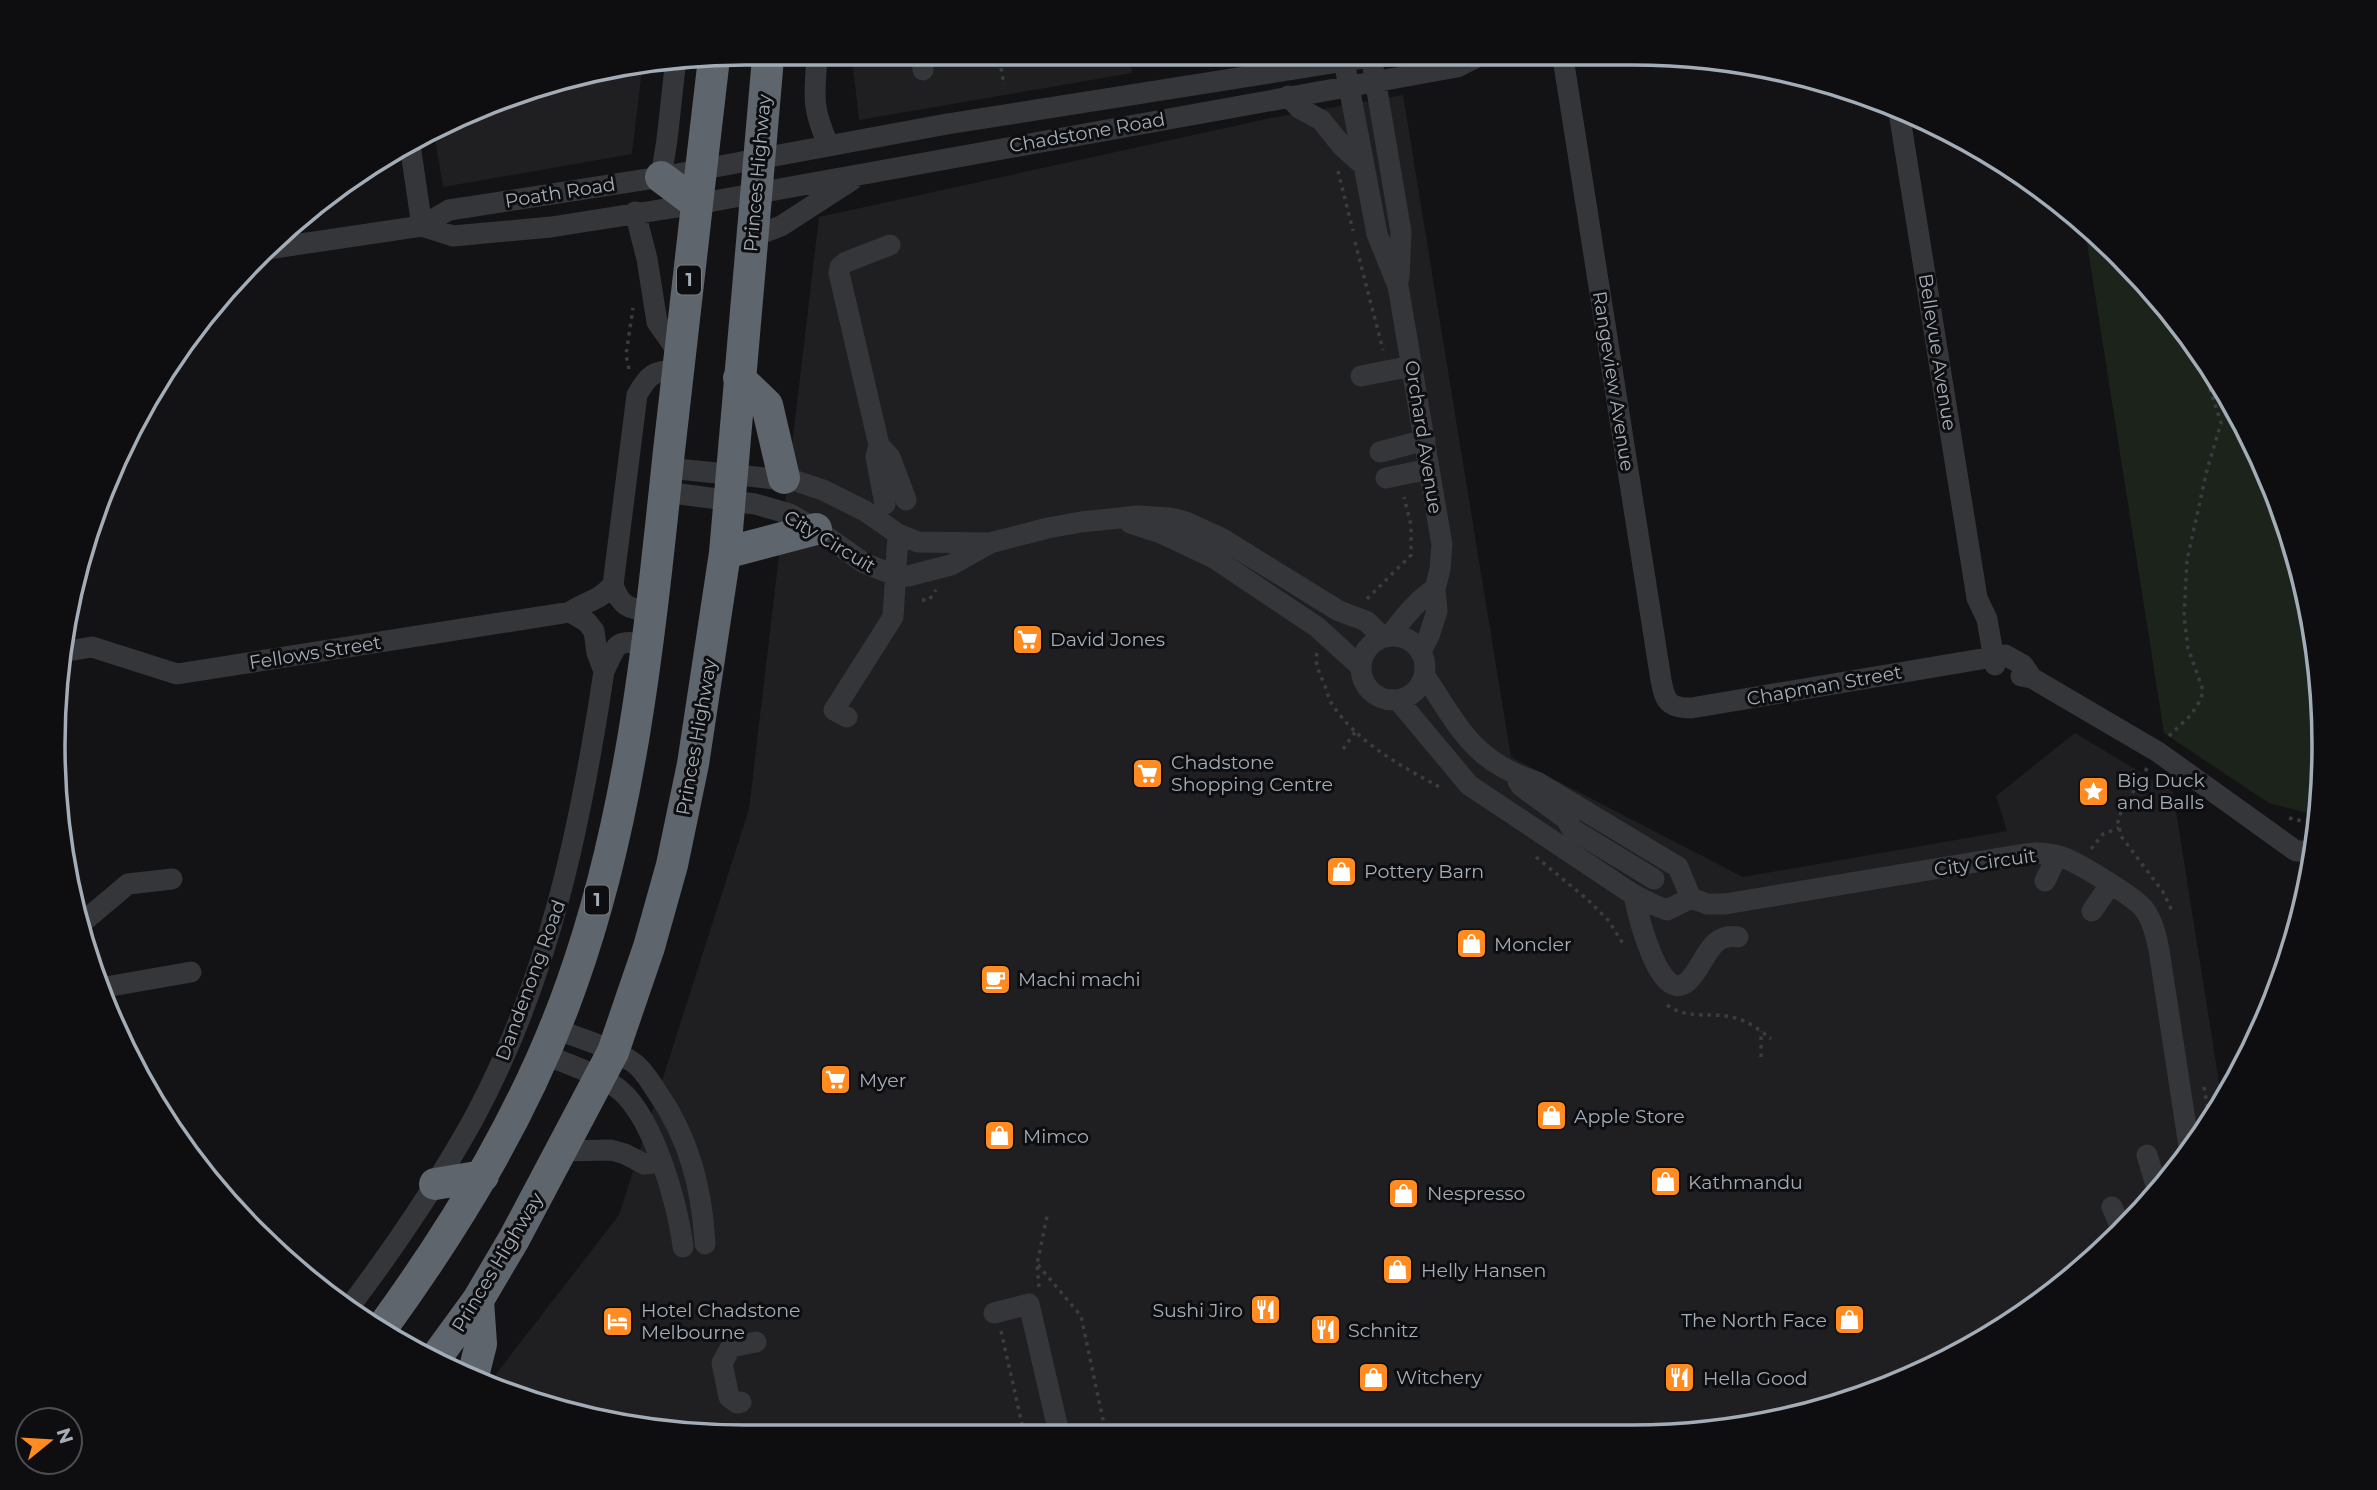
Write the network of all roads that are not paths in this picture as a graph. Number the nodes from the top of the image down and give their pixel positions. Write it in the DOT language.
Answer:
graph roads {
  1 [pos="767,65"];
  2 [pos="817,65"];
  3 [pos="1323,65"];
  4 [pos="1353,65"];
  5 [pos="1373,65"];
  6 [pos="1459,65"];
  7 [pos="1564,65"];
  8 [pos="713,66"];
  9 [pos="675,69"];
  10 [pos="1375,80"];
  11 [pos="1349,85"];
  12 [pos="1288,96"];
  13 [pos="1900,121"];
  14 [pos="828,144"];
  15 [pos="411,153"];
  16 [pos="759,158"];
  17 [pos="1363,165"];
  18 [pos="702,169"];
  19 [pos="860,174"];
  20 [pos="660,177"];
  21 [pos="757,193"];
  22 [pos="697,204"];
  23 [pos="635,212"];
  24 [pos="422,226"];
  25 [pos="752,237"];
  26 [pos="890,245"];
  27 [pos="282,247"];
  28 [pos="1398,286"];
  29 [pos="678,363"];
  30 [pos="1412,366"];
  31 [pos="1361,376"];
  32 [pos="739,378"];
  33 [pos="1425,440"];
  34 [pos="1380,453"];
  35 [pos="1429,468"];
  36 [pos="1392,477"];
  37 [pos="784,478"];
  38 [pos="666,480"];
  39 [pos="730,486"];
  40 [pos="894,503"];
  41 [pos="1100,520"];
  42 [pos="816,529"];
  43 [pos="898,534"];
  44 [pos="990,543"];
  45 [pos="725,553"];
  46 [pos="897,576"];
  47 [pos="613,585"];
  48 [pos="1436,589"];
  49 [pos="570,612"];
  50 [pos="650,612"];
  51 [pos="1386,637"];
  52 [pos="646,644"];
  53 [pos="72,650"];
  54 [pos="1420,651"];
  55 [pos="1990,660"];
  56 [pos="1360,667"];
  57 [pos="604,671"];
  58 [pos="1425,676"];
  59 [pos="1398,700"];
  60 [pos="1669,703"];
  61 [pos="847,717"];
  62 [pos="1516,776"];
  63 [pos="1496,803"];
  64 [pos="1572,829"];
  65 [pos="2276,836"];
  66 [pos="2306,836"];
  67 [pos="2303,851"];
  68 [pos="2057,856"];
  69 [pos="172,879"];
  70 [pos="1654,879"];
  71 [pos="2045,881"];
  72 [pos="2110,885"];
  73 [pos="1634,895"];
  74 [pos="1691,898"];
  75 [pos="2092,911"];
  76 [pos="87,918"];
  77 [pos="1738,937"];
  78 [pos="191,972"];
  79 [pos="110,986"];
  80 [pos="549,1041"];
  81 [pos="606,1065"];
  82 [pos="2185,1141"];
  83 [pos="561,1151"];
  84 [pos="2147,1155"];
  85 [pos="662,1162"];
  86 [pos="483,1177"];
  87 [pos="2154,1180"];
  88 [pos="435,1184"];
  89 [pos="2112,1207"];
  90 [pos="2118,1221"];
  91 [pos="705,1244"];
  92 [pos="683,1247"];
  93 [pos="478,1300"];
  94 [pos="354,1301"];
  95 [pos="994,1313"];
  96 [pos="386,1322"];
  97 [pos="756,1342"];
  98 [pos="440,1353"];
  99 [pos="475,1369"];
  100 [pos="741,1402"];
  101 [pos="1057,1425"];
  1 -- 16 [label="highway, Princes Highway"];
  2 -- 14 [label="street"];
  3 -- 14 [label="street, Chadstone Road"];
  4 -- 11 [label="street, Orchard Avenue"];
  5 -- 10 [label="street, Orchard Avenue"];
  6 -- 10 [label="street, Chadstone Road"];
  7 -- 60 [label="street, Rangeview Avenue"];
  8 -- 18 [label="highway, 1"];
  9 -- 20 [label="street"];
  10 -- 11 [label="street, Chadstone Road"];
  10 -- 28 [label="street, Orchard Avenue"];
  11 -- 12 [label="street, Chadstone Road"];
  11 -- 17 [label="street, Orchard Avenue"];
  12 -- 17 [label="street"];
  12 -- 19 [label="street, Chadstone Road"];
  13 -- 55 [label="street, Bellevue Avenue"];
  14 -- 16 [label="street, Chadstone Road"];
  15 -- 24 [label="street"];
  16 -- 18 [label="street, Chadstone Road"];
  16 -- 21 [label="highway, Princes Highway"];
  17 -- 28 [label="street, Orchard Avenue"];
  18 -- 20 [label="street, Poath Road"];
  18 -- 22 [label="highway, 1"];
  19 -- 21 [label="street, Chadstone Road"];
  19 -- 25 [label="street"];
  20 -- 22 [label="highway"];
  20 -- 24 [label="street, Poath Road"];
  21 -- 22 [label="street, Chadstone Road"];
  21 -- 25 [label="highway, Princes Highway"];
  22 -- 23 [label="street, Poath Road"];
  22 -- 29 [label="highway, 1"];
  23 -- 24 [label="street, Poath Road"];
  23 -- 29 [label="street"];
  24 -- 27 [label="street, Poath Road"];
  25 -- 32 [label="highway, Princes Highway"];
  26 -- 40 [label="street"];
  28 -- 30 [label="street, Orchard Avenue"];
  29 -- 38 [label="highway, 1"];
  29 -- 47 [label="street"];
  30 -- 31 [label="street"];
  30 -- 33 [label="street, Orchard Avenue"];
  32 -- 37 [label="highway"];
  32 -- 39 [label="highway, Princes Highway"];
  33 -- 34 [label="street"];
  33 -- 35 [label="street, Orchard Avenue"];
  35 -- 36 [label="street"];
  35 -- 48 [label="street, Orchard Avenue"];
  37 -- 39 [label="street, City Circuit"];
  37 -- 40 [label="street, City Circuit"];
  38 -- 39 [label="street, City Circuit"];
  38 -- 50 [label="highway, 1"];
  39 -- 42 [label="street, City Circuit"];
  39 -- 45 [label="highway, Princes Highway"];
  40 -- 43 [label="street, City Circuit"];
  41 -- 44 [label="street, City Circuit"];
  41 -- 51 [label="street, City Circuit"];
  41 -- 56 [label="street, City Circuit"];
  42 -- 45 [label="highway"];
  42 -- 46 [label="street, City Circuit"];
  43 -- 44 [label="street, City Circuit"];
  43 -- 46 [label="street"];
  44 -- 46 [label="street, City Circuit"];
  45 -- 81 [label="highway, Princes Highway"];
  46 -- 61 [label="street"];
  47 -- 49 [label="street, Fellows Street"];
  47 -- 50 [label="street"];
  48 -- 51 [label="street"];
  48 -- 54 [label="street, Orchard Avenue"];
  49 -- 53 [label="street, Fellows Street"];
  49 -- 57 [label="street"];
  50 -- 52 [label="highway, 1"];
  51 -- 54 [label="street"];
  51 -- 56 [label="street"];
  52 -- 57 [label="street, Dandenong Road"];
  52 -- 80 [label="highway, 1"];
  54 -- 58 [label="street"];
  55 -- 60 [label="street, Chapman Street"];
  55 -- 65 [label="street"];
  56 -- 59 [label="street"];
  57 -- 88 [label="street, Dandenong Road"];
  58 -- 59 [label="street"];
  58 -- 62 [label="street"];
  59 -- 63 [label="street, City Circuit"];
  62 -- 64 [label="street"];
  62 -- 74 [label="street"];
  63 -- 64 [label="street"];
  63 -- 73 [label="street, City Circuit"];
  64 -- 70 [label="street"];
  65 -- 66 [label="street"];
  65 -- 67 [label="street"];
  68 -- 71 [label="street"];
  68 -- 72 [label="street, City Circuit"];
  68 -- 74 [label="street, City Circuit"];
  69 -- 76 [label="street"];
  72 -- 75 [label="street"];
  72 -- 82 [label="street, City Circuit"];
  73 -- 74 [label="street, City Circuit"];
  73 -- 77 [label="street"];
  78 -- 79 [label="street"];
  80 -- 81 [label="street"];
  80 -- 81 [label="street"];
  80 -- 86 [label="highway, 1"];
  81 -- 83 [label="highway, Princes Highway"];
  81 -- 85 [label="street"];
  81 -- 91 [label="street"];
  83 -- 85 [label="street"];
  83 -- 93 [label="highway, Princes Highway"];
  84 -- 87 [label="street"];
  85 -- 92 [label="street"];
  86 -- 88 [label="highway"];
  86 -- 96 [label="highway, 1"];
  88 -- 94 [label="street, Dandenong Road"];
  89 -- 90 [label="street"];
  93 -- 98 [label="highway, Princes Highway"];
  93 -- 99 [label="highway"];
  95 -- 101 [label="street"];
  97 -- 100 [label="street"];
}
